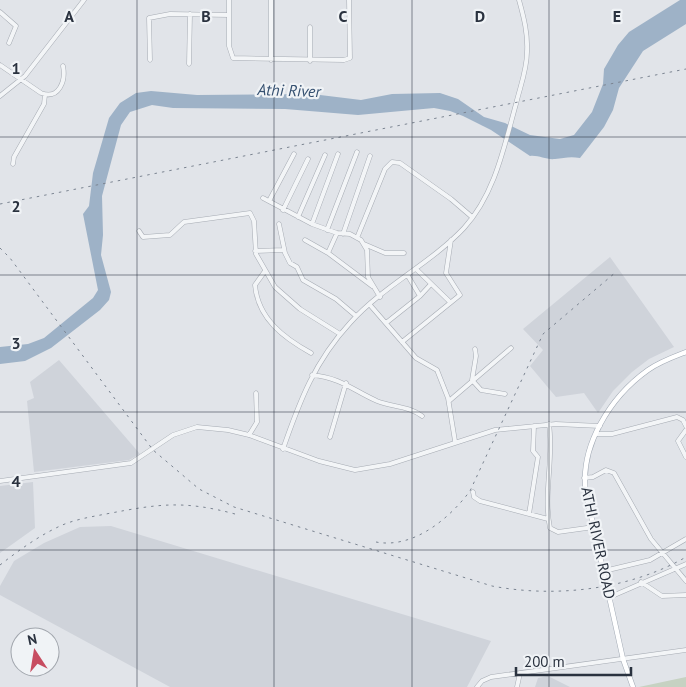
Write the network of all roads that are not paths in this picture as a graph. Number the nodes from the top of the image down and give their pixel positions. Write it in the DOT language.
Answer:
graph roads {
  1 [pos="84,0"];
  2 [pos="229,0"];
  3 [pos="271,0"];
  4 [pos="349,0"];
  5 [pos="519,0"];
  6 [pos="0,12"];
  7 [pos="190,14"];
  8 [pos="229,15"];
  9 [pos="310,27"];
  10 [pos="9,44"];
  11 [pos="150,60"];
  12 [pos="271,60"];
  13 [pos="310,61"];
  14 [pos="189,64"];
  15 [pos="0,65"];
  16 [pos="63,66"];
  17 [pos="21,79"];
  18 [pos="45,95"];
  19 [pos="0,96"];
  20 [pos="356,152"];
  21 [pos="294,154"];
  22 [pos="338,154"];
  23 [pos="325,155"];
  24 [pos="370,156"];
  25 [pos="308,159"];
  26 [pos="13,164"];
  27 [pos="264,198"];
  28 [pos="269,201"];
  29 [pos="283,210"];
  30 [pos="298,217"];
  31 [pos="472,217"];
  32 [pos="278,224"];
  33 [pos="312,224"];
  34 [pos="327,230"];
  35 [pos="139,231"];
  36 [pos="337,233"];
  37 [pos="343,234"];
  38 [pos="357,238"];
  39 [pos="305,240"];
  40 [pos="451,240"];
  41 [pos="364,244"];
  42 [pos="255,250"];
  43 [pos="284,250"];
  44 [pos="404,253"];
  45 [pos="328,254"];
  46 [pos="416,269"];
  47 [pos="265,270"];
  48 [pos="408,276"];
  49 [pos="432,284"];
  50 [pos="372,286"];
  51 [pos="420,296"];
  52 [pos="380,297"];
  53 [pos="450,302"];
  54 [pos="370,305"];
  55 [pos="356,316"];
  56 [pos="386,323"];
  57 [pos="340,334"];
  58 [pos="402,342"];
  59 [pos="511,348"];
  60 [pos="475,349"];
  61 [pos="686,352"];
  62 [pos="311,353"];
  63 [pos="312,375"];
  64 [pos="472,380"];
  65 [pos="346,383"];
  66 [pos="256,393"];
  67 [pos="505,394"];
  68 [pos="449,401"];
  69 [pos="422,416"];
  70 [pos="548,424"];
  71 [pos="686,425"];
  72 [pos="534,426"];
  73 [pos="600,426"];
  74 [pos="686,430"];
  75 [pos="596,434"];
  76 [pos="249,435"];
  77 [pos="330,438"];
  78 [pos="455,441"];
  79 [pos="283,448"];
  80 [pos="686,457"];
  81 [pos="584,478"];
  82 [pos="0,481"];
  83 [pos="473,492"];
  84 [pos="529,514"];
  85 [pos="548,519"];
  86 [pos="594,527"];
  87 [pos="686,538"];
  88 [pos="662,554"];
  89 [pos="686,564"];
  90 [pos="674,569"];
  91 [pos="604,572"];
  92 [pos="686,581"];
  93 [pos="641,582"];
  94 [pos="686,595"];
  95 [pos="610,597"];
  96 [pos="686,650"];
  97 [pos="623,659"];
  98 [pos="520,673"];
  99 [pos="477,687"];
  100 [pos="517,687"];
  101 [pos="633,687"];
  1 -- 17 [label="street"];
  2 -- 8 [label="street"];
  3 -- 12 [label="street"];
  4 -- 13 [label="street"];
  5 -- 31 [label="street"];
  6 -- 10 [label="street"];
  7 -- 8 [label="street"];
  7 -- 11 [label="street"];
  7 -- 14 [label="street"];
  8 -- 12 [label="street"];
  9 -- 13 [label="street"];
  12 -- 13 [label="street"];
  15 -- 17 [label="street"];
  16 -- 18 [label="street"];
  17 -- 18 [label="street"];
  17 -- 19 [label="street"];
  18 -- 26 [label="street"];
  20 -- 34 [label="street"];
  21 -- 28 [label="street"];
  22 -- 33 [label="street"];
  23 -- 30 [label="street"];
  24 -- 37 [label="street"];
  25 -- 29 [label="street"];
  27 -- 28 [label="street"];
  28 -- 29 [label="street"];
  29 -- 30 [label="street"];
  30 -- 33 [label="street"];
  31 -- 38 [label="street"];
  31 -- 40 [label="street"];
  32 -- 43 [label="street"];
  33 -- 34 [label="street"];
  34 -- 36 [label="street"];
  35 -- 42 [label="street"];
  36 -- 37 [label="street"];
  36 -- 45 [label="street"];
  37 -- 38 [label="street"];
  38 -- 41 [label="street"];
  39 -- 45 [label="street"];
  40 -- 46 [label="street"];
  40 -- 53 [label="street"];
  41 -- 44 [label="street"];
  41 -- 50 [label="street"];
  42 -- 43 [label="street"];
  42 -- 47 [label="street"];
  43 -- 55 [label="street"];
  45 -- 50 [label="street"];
  46 -- 48 [label="street"];
  46 -- 49 [label="street"];
  47 -- 57 [label="street"];
  47 -- 62 [label="street"];
  48 -- 51 [label="street"];
  48 -- 52 [label="street"];
  49 -- 51 [label="street"];
  49 -- 53 [label="street"];
  50 -- 52 [label="street"];
  51 -- 56 [label="street"];
  52 -- 54 [label="street"];
  53 -- 58 [label="street"];
  54 -- 55 [label="street"];
  54 -- 56 [label="street"];
  55 -- 57 [label="street"];
  56 -- 58 [label="street"];
  57 -- 63 [label="street"];
  58 -- 68 [label="street"];
  59 -- 64 [label="street"];
  60 -- 64 [label="street"];
  61 -- 73 [label="main road, ATHI RIVER ROAD"];
  63 -- 65 [label="street"];
  63 -- 79 [label="street"];
  64 -- 67 [label="street"];
  64 -- 68 [label="street"];
  65 -- 69 [label="street"];
  65 -- 77 [label="street"];
  66 -- 76 [label="street"];
  68 -- 78 [label="street"];
  70 -- 72 [label="street"];
  70 -- 73 [label="street"];
  70 -- 85 [label="street"];
  71 -- 75 [label="street"];
  72 -- 78 [label="street"];
  72 -- 84 [label="street"];
  73 -- 75 [label="main road, ATHI RIVER ROAD"];
  74 -- 80 [label="street"];
  75 -- 81 [label="main road, ATHI RIVER ROAD"];
  76 -- 79 [label="street"];
  76 -- 82 [label="street"];
  78 -- 79 [label="street"];
  81 -- 86 [label="main road, ATHI RIVER ROAD"];
  81 -- 88 [label="street"];
  83 -- 84 [label="street"];
  84 -- 85 [label="street"];
  85 -- 86 [label="street"];
  86 -- 91 [label="main road, ATHI RIVER ROAD"];
  87 -- 88 [label="street"];
  88 -- 90 [label="street"];
  88 -- 91 [label="street"];
  89 -- 90 [label="street"];
  90 -- 92 [label="street"];
  90 -- 93 [label="street"];
  91 -- 95 [label="main road, ATHI RIVER ROAD"];
  93 -- 94 [label="street"];
  93 -- 95 [label="street"];
  95 -- 97 [label="main road, ATHI RIVER ROAD"];
  96 -- 97 [label="street"];
  97 -- 98 [label="street"];
  97 -- 101 [label="main road, ATHI RIVER ROAD"];
  98 -- 99 [label="street"];
  98 -- 100 [label="street"];
}
